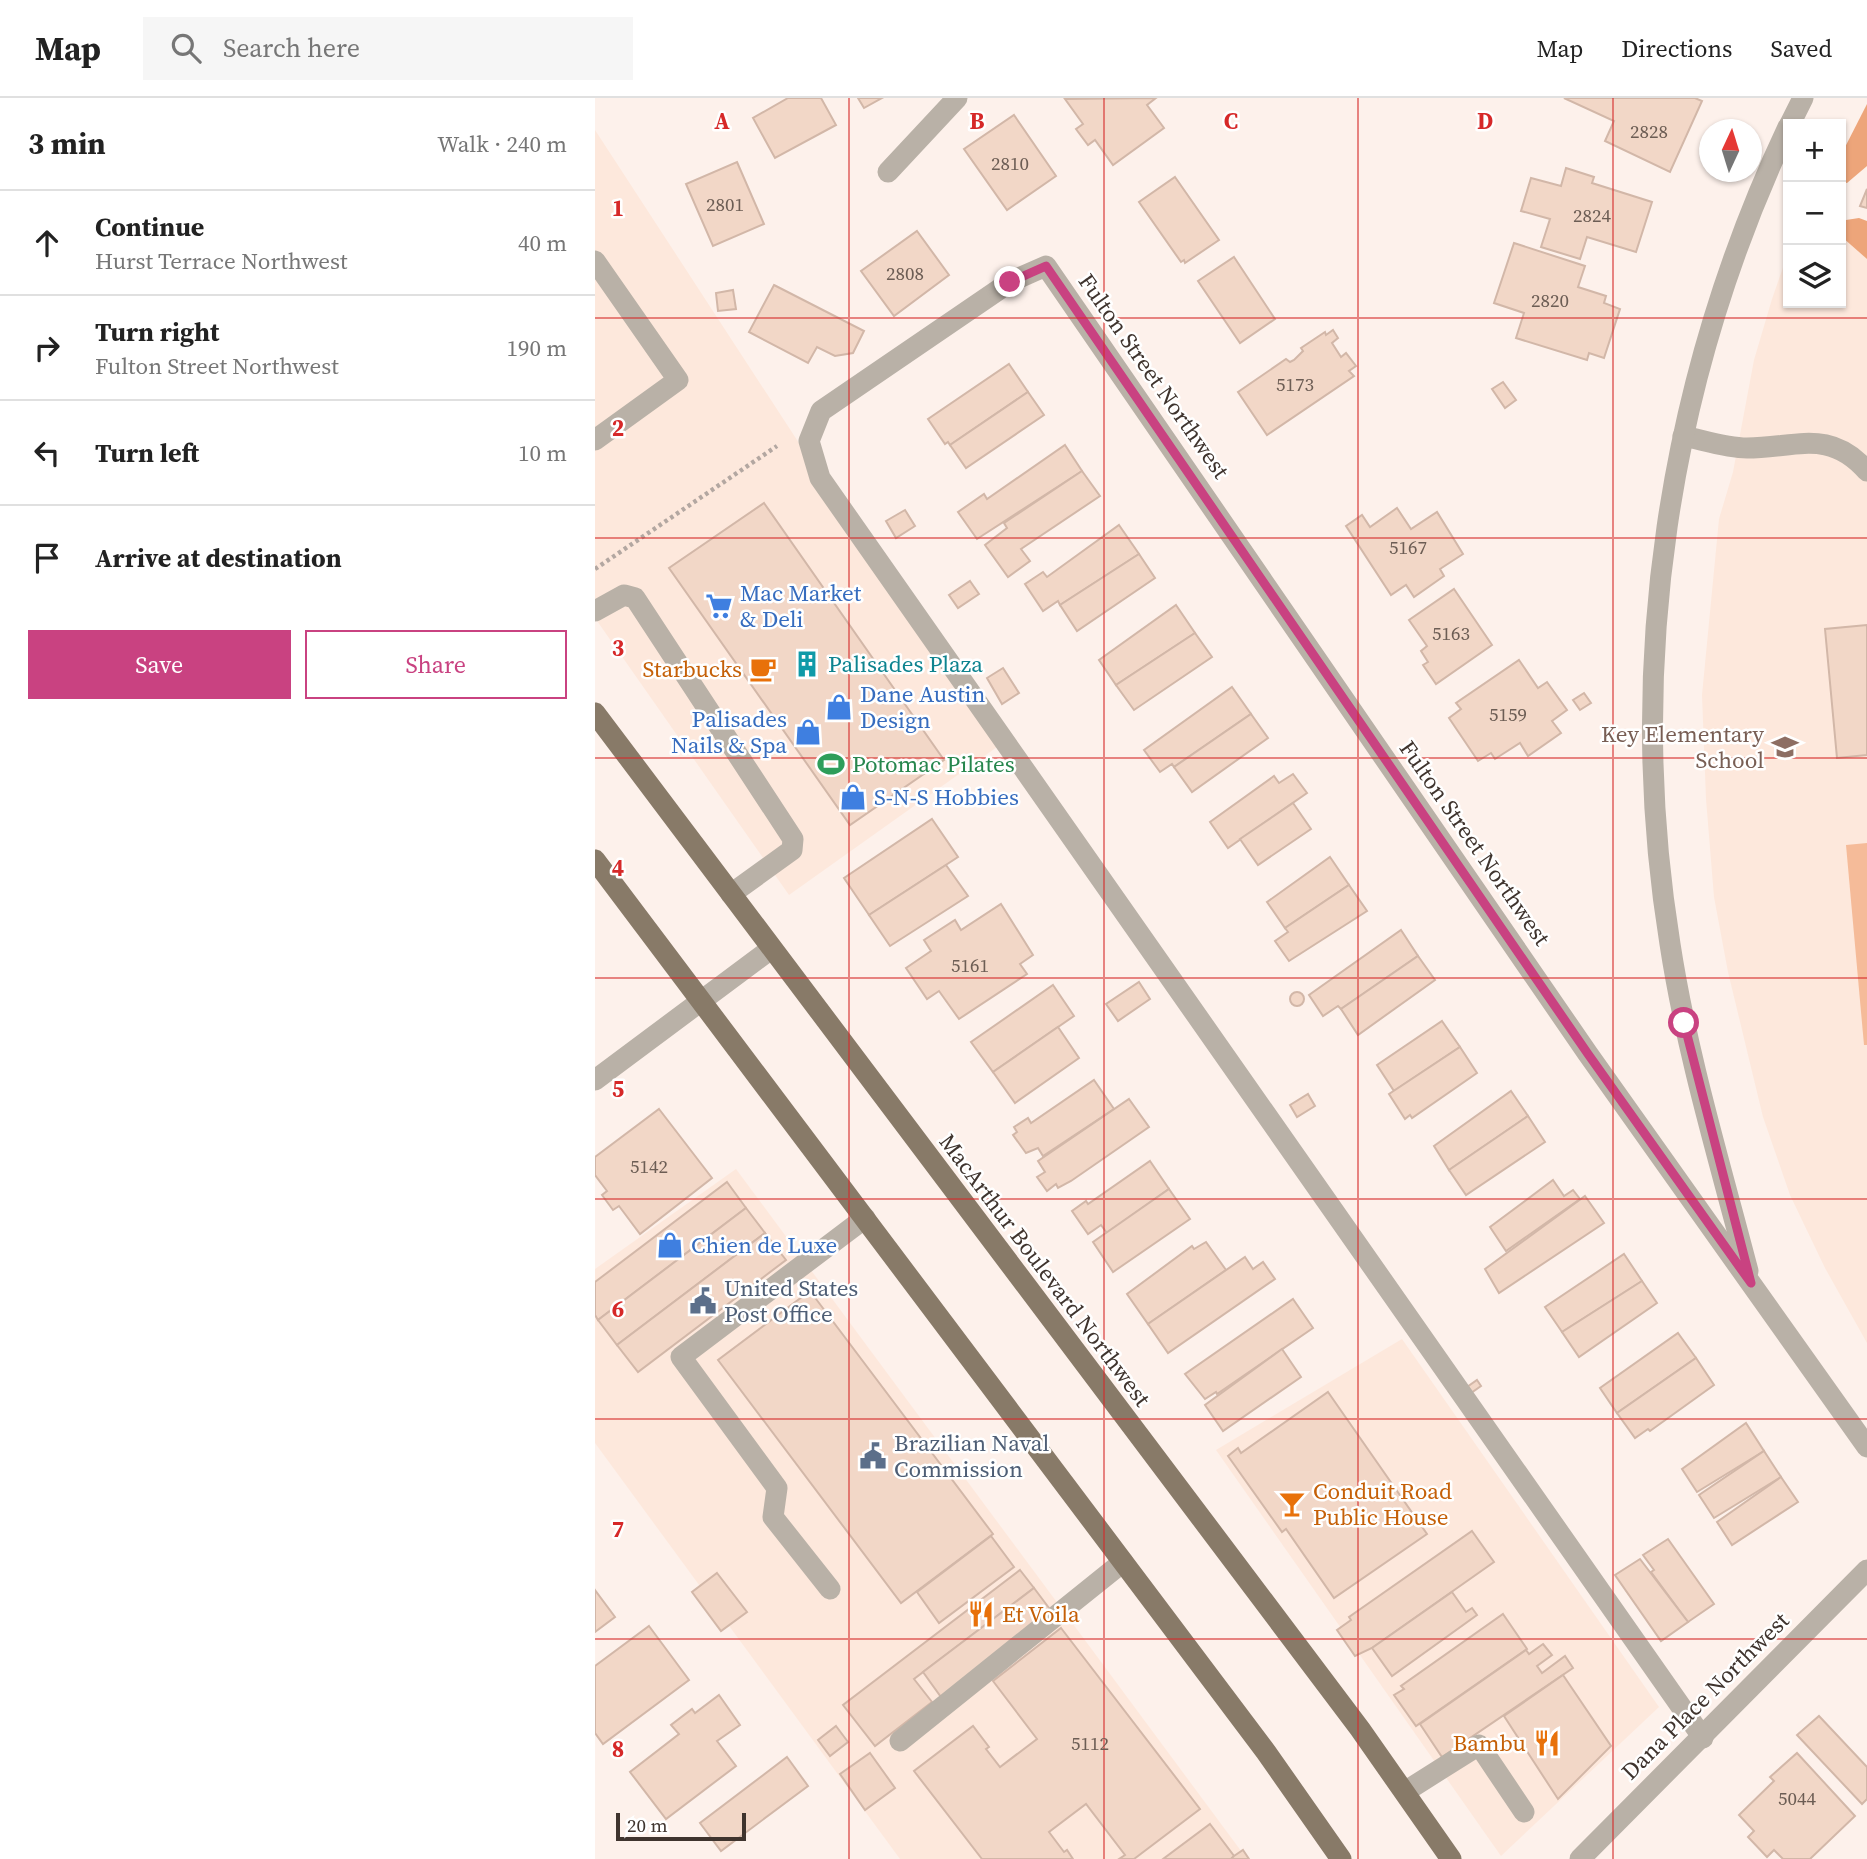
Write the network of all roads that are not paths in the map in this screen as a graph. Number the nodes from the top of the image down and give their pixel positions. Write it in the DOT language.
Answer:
graph roads {
  1 [pos="957,98"];
  2 [pos="1803,98"];
  3 [pos="1792,119"];
  4 [pos="1783,140"];
  5 [pos="888,172"];
  6 [pos="595,261"];
  7 [pos="1683,436"];
  8 [pos="595,440"];
  9 [pos="1867,471"];
  10 [pos="595,611"];
  11 [pos="595,713"];
  12 [pos="595,860"];
  13 [pos="731,894"];
  14 [pos="771,949"];
  15 [pos="703,1000"];
  16 [pos="595,1080"];
  17 [pos="865,1219"];
  18 [pos="1751,1283"];
  19 [pos="1867,1447"];
  20 [pos="1123,1562"];
  21 [pos="1867,1570"];
  22 [pos="830,1589"];
  23 [pos="1703,1738"];
  24 [pos="900,1741"];
  25 [pos="1406,1791"];
  26 [pos="1524,1812"];
  27 [pos="1341,1859"];
  28 [pos="1451,1859"];
  29 [pos="1580,1859"];
  1 -- 5 [label="street"];
  2 -- 3 [label="street"];
  4 -- 7 [label="street"];
  6 -- 8 [label="street"];
  7 -- 9 [label="street"];
  7 -- 18 [label="street"];
  10 -- 13 [label="street"];
  11 -- 13 [label="main road, MacArthur Boulevard Northwest"];
  12 -- 15 [label="main road"];
  13 -- 14 [label="main road, MacArthur Boulevard Northwest"];
  14 -- 15 [label="street"];
  14 -- 25 [label="main road, MacArthur Boulevard Northwest"];
  15 -- 16 [label="street"];
  15 -- 17 [label="main road"];
  17 -- 20 [label="main road"];
  17 -- 22 [label="street"];
  18 -- 19 [label="street, Fulton Street Northwest"];
  18 -- 23 [label="street, Fulton Street Northwest"];
  20 -- 24 [label="street"];
  20 -- 27 [label="main road"];
  21 -- 23 [label="street, Dana Place Northwest"];
  23 -- 29 [label="street, Dana Place Northwest"];
  25 -- 26 [label="street"];
  25 -- 28 [label="main road, MacArthur Boulevard Northwest"];
}
